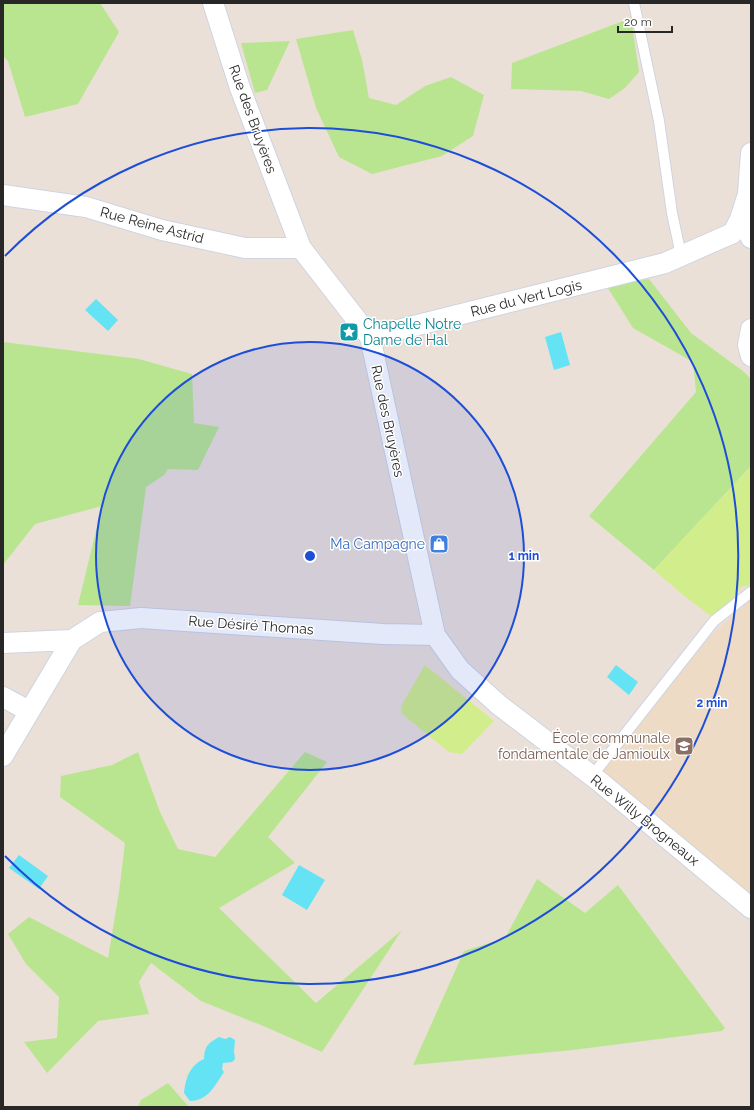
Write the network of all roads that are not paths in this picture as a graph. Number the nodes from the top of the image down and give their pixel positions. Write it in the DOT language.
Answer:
graph roads {
  1 [pos="213,3"];
  2 [pos="634,3"];
  3 [pos="751,153"];
  4 [pos="3,195"];
  5 [pos="740,219"];
  6 [pos="751,238"];
  7 [pos="301,248"];
  8 [pos="681,255"];
  9 [pos="751,329"];
  10 [pos="370,336"];
  11 [pos="751,356"];
  12 [pos="751,592"];
  13 [pos="435,635"];
  14 [pos="72,640"];
  15 [pos="3,643"];
  16 [pos="3,697"];
  17 [pos="29,711"];
  18 [pos="3,756"];
  19 [pos="592,776"];
  20 [pos="751,908"];
  1 -- 7 [label="street, Rue des Bruyères"];
  2 -- 8 [label="lane"];
  3 -- 5 [label="street, Rue du Vert Logis"];
  4 -- 7 [label="street, Rue Reine Astrid"];
  5 -- 6 [label="street"];
  5 -- 8 [label="street, Rue du Vert Logis"];
  7 -- 10 [label="street, Rue des Bruyères"];
  8 -- 10 [label="street, Rue du Vert Logis"];
  9 -- 11 [label="street"];
  10 -- 13 [label="street, Rue des Bruyères"];
  12 -- 19 [label="lane"];
  13 -- 14 [label="street, Rue Désiré Thomas"];
  13 -- 19 [label="street, Rue Willy Brogneaux"];
  14 -- 15 [label="street"];
  14 -- 17 [label="street, Rue Désiré Thomas"];
  16 -- 17 [label="street"];
  17 -- 18 [label="street, Rue Désiré Thomas"];
  19 -- 20 [label="street, Rue Willy Brogneaux"];
}
